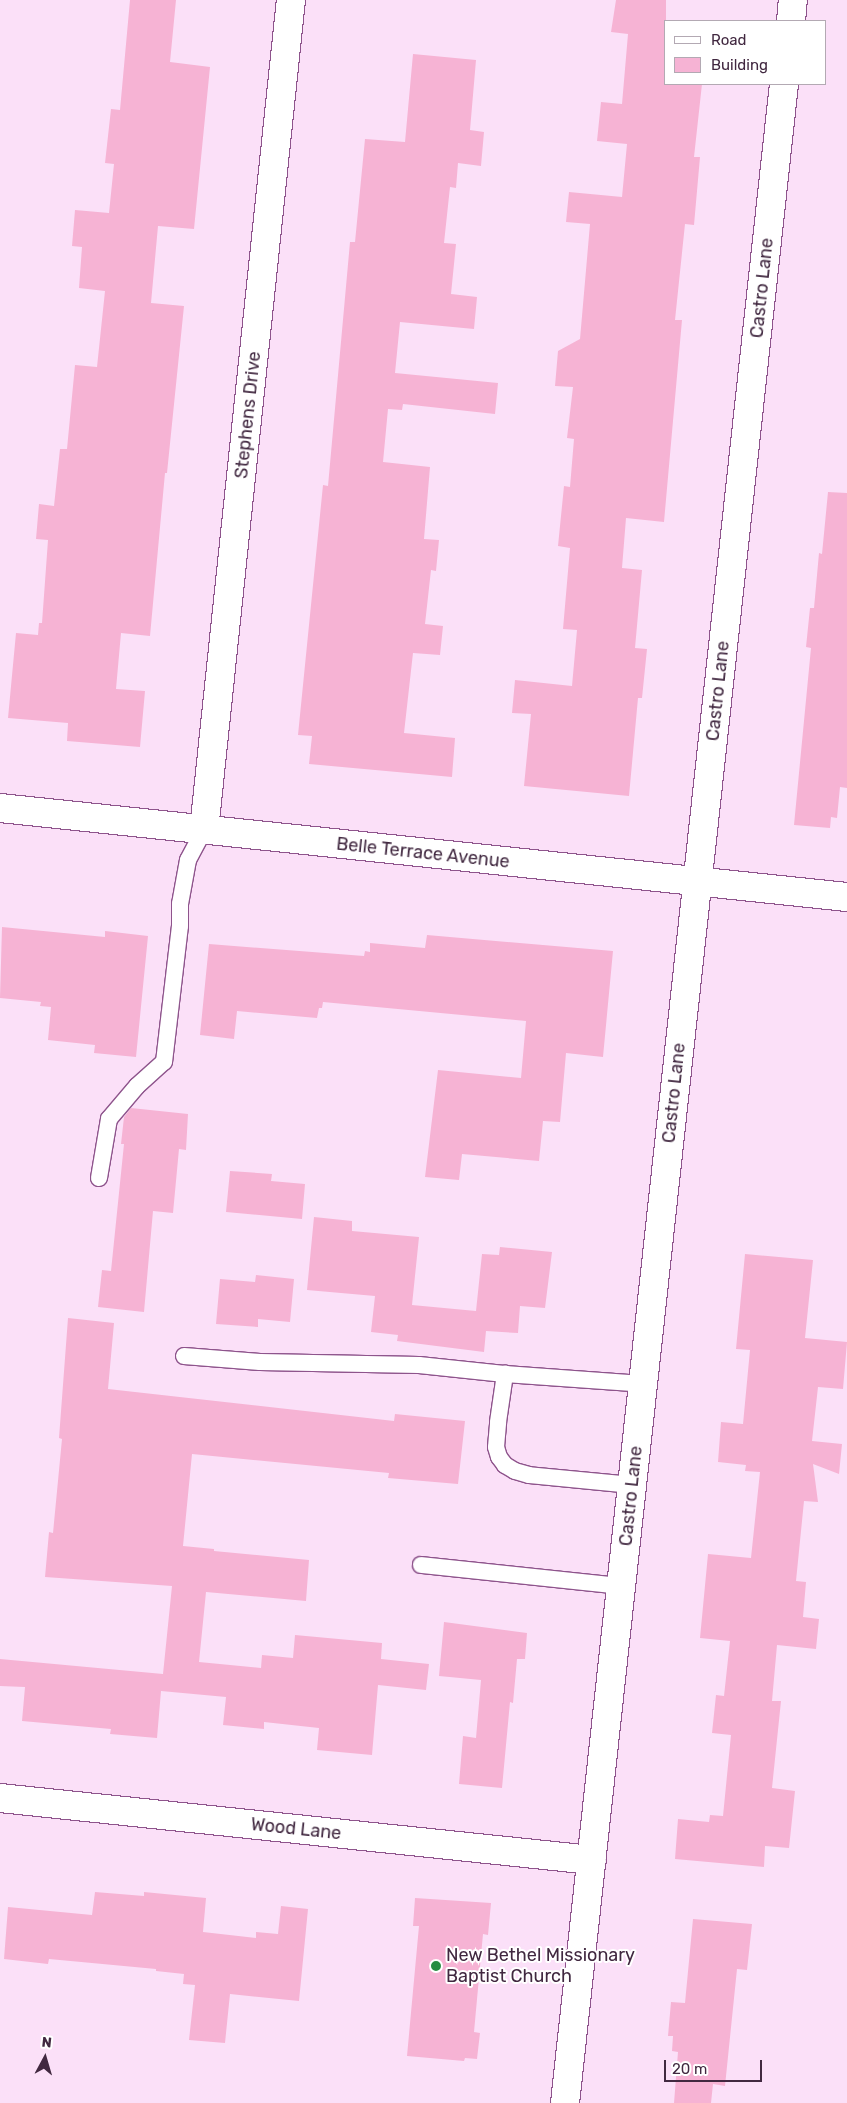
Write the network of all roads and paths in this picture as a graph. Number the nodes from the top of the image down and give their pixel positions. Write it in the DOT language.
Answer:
graph roads {
  1 [pos="291,0"];
  2 [pos="793,0"];
  3 [pos="791,20"];
  4 [pos="784,85"];
  5 [pos="0,808"];
  6 [pos="204,830"];
  7 [pos="697,881"];
  8 [pos="847,897"];
  9 [pos="99,1178"];
  10 [pos="184,1356"];
  11 [pos="505,1374"];
  12 [pos="643,1384"];
  13 [pos="632,1485"];
  14 [pos="421,1565"];
  15 [pos="621,1586"];
  16 [pos="0,1798"];
  17 [pos="592,1860"];
  18 [pos="565,2103"];
  1 -- 6 [label="street, Stephens Drive"];
  2 -- 3 [label="street"];
  4 -- 7 [label="street, Castro Lane"];
  5 -- 6 [label="street, Belle Terrace Avenue"];
  6 -- 7 [label="street, Belle Terrace Avenue"];
  6 -- 9 [label="lane"];
  7 -- 8 [label="street, Belle Terrace Avenue"];
  7 -- 12 [label="street, Castro Lane"];
  10 -- 11 [label="lane"];
  11 -- 12 [label="lane"];
  11 -- 13 [label="lane"];
  12 -- 13 [label="street, Castro Lane"];
  13 -- 15 [label="street, Castro Lane"];
  14 -- 15 [label="lane"];
  15 -- 17 [label="street, Castro Lane"];
  16 -- 17 [label="street, Wood Lane"];
  17 -- 18 [label="street, Castro Lane"];
}
